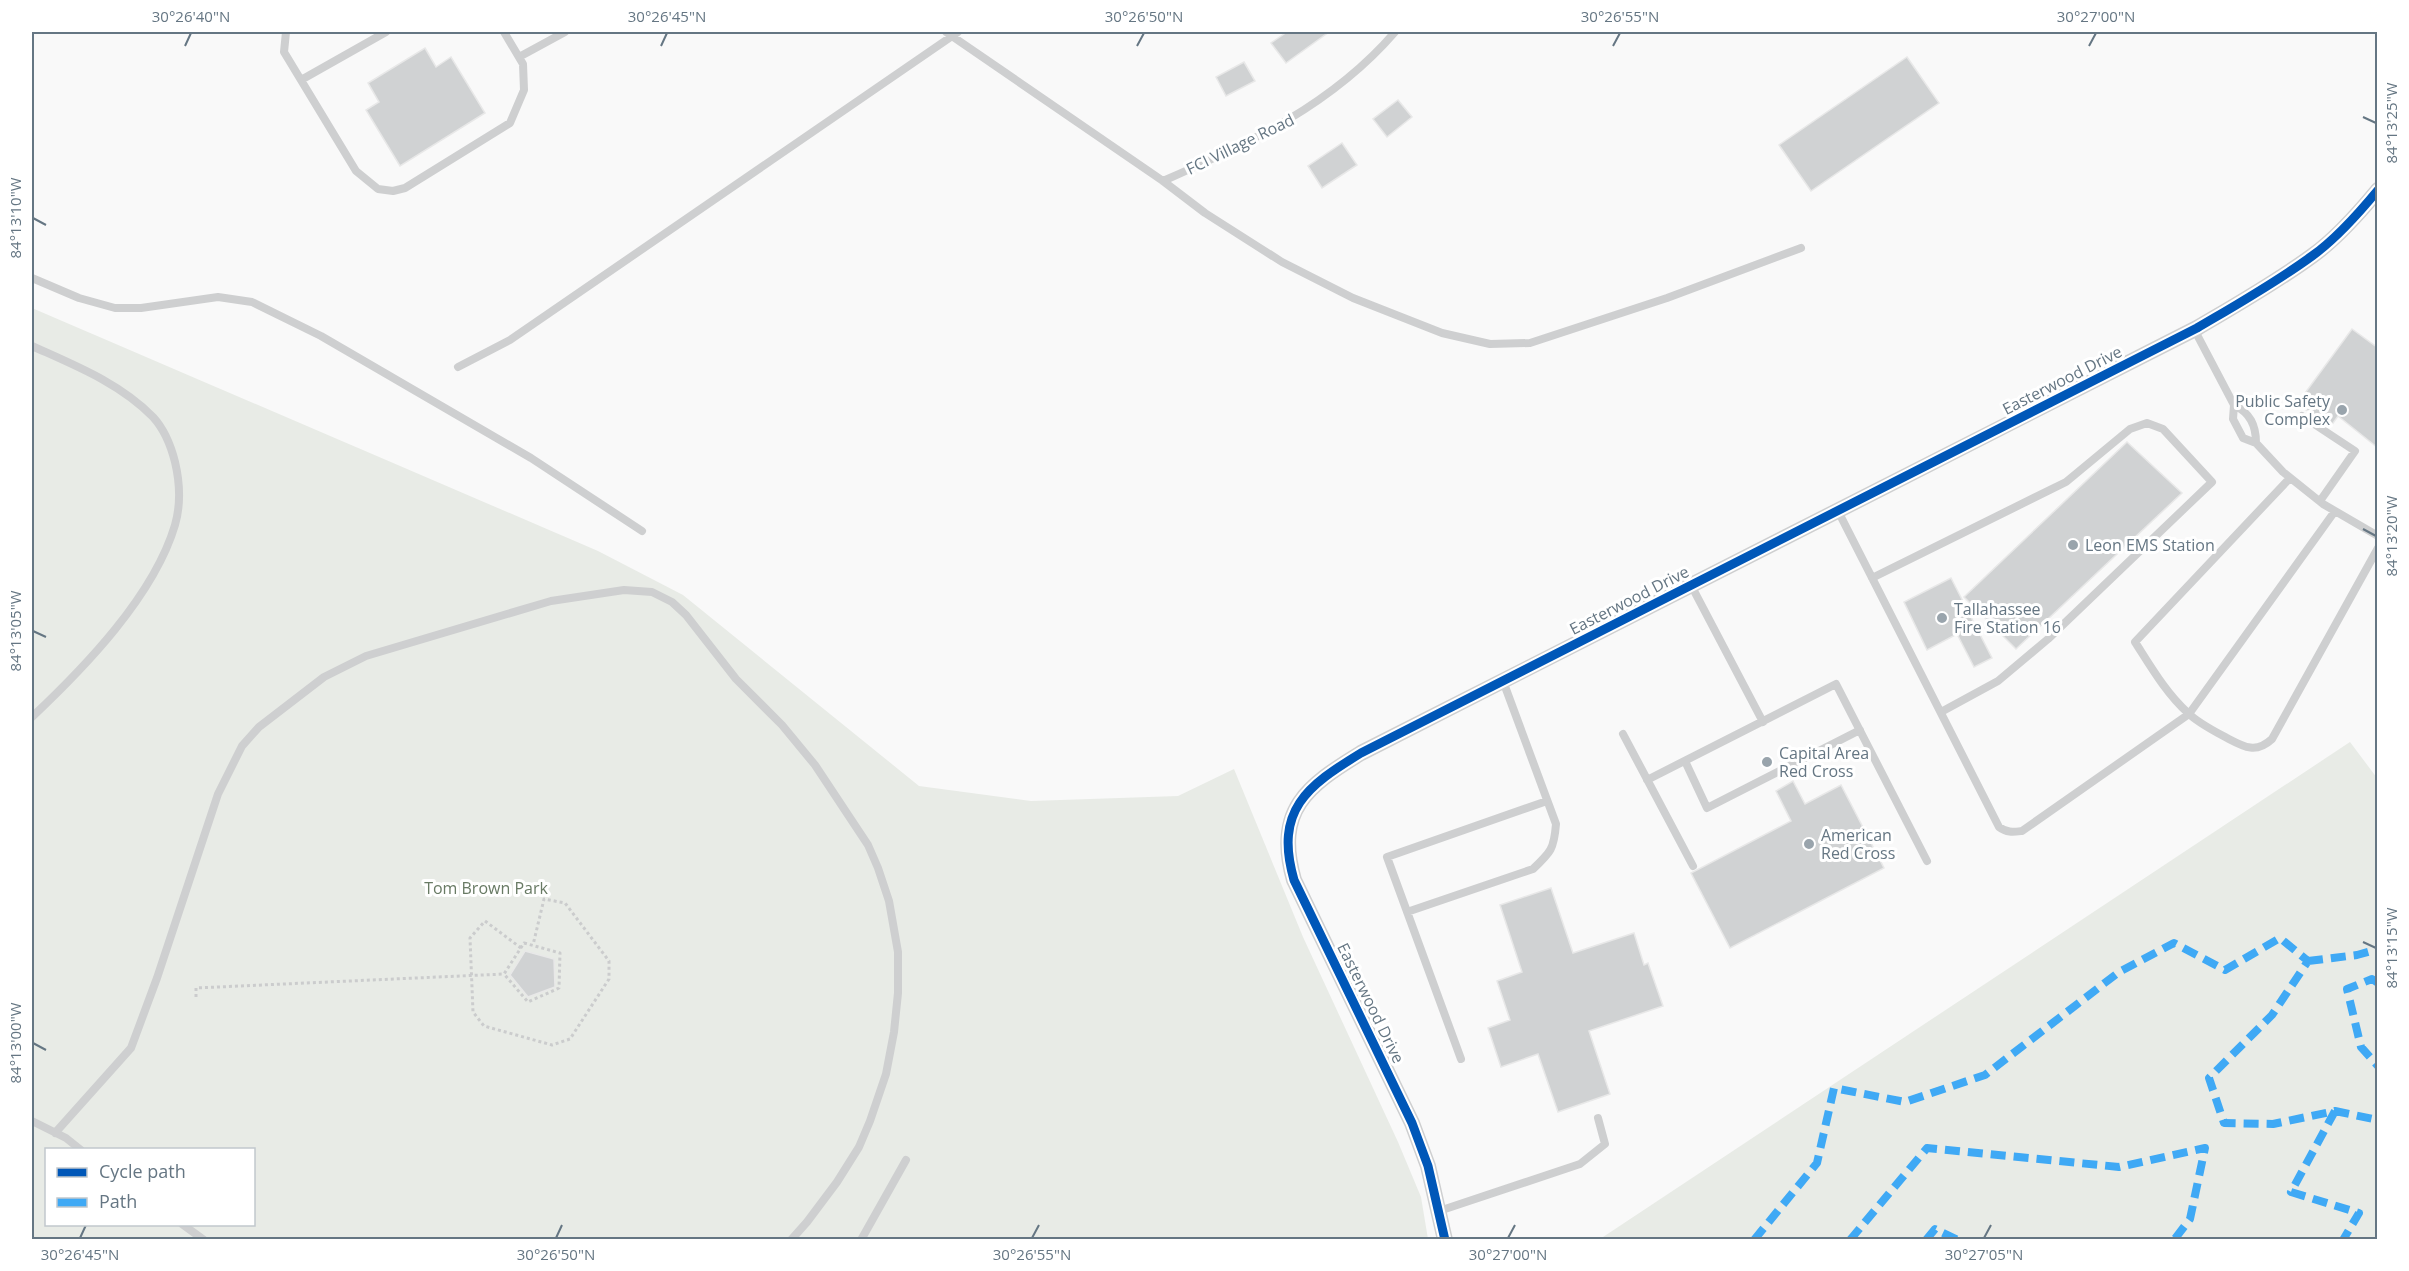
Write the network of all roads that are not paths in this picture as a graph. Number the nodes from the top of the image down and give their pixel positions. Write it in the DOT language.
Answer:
graph roads {
  1 [pos="286,32"];
  2 [pos="386,32"];
  3 [pos="504,32"];
  4 [pos="566,32"];
  5 [pos="1395,32"];
  6 [pos="953,33"];
  7 [pos="519,57"];
  8 [pos="301,80"];
  9 [pos="1163,181"];
  10 [pos="2378,190"];
  11 [pos="1801,248"];
  12 [pos="32,278"];
  13 [pos="2194,329"];
  14 [pos="32,346"];
  15 [pos="458,367"];
  16 [pos="2234,405"];
  17 [pos="2302,416"];
  18 [pos="2256,443"];
  19 [pos="2290,478"];
  20 [pos="2320,501"];
  21 [pos="1838,511"];
  22 [pos="2335,511"];
  23 [pos="642,531"];
  24 [pos="2378,536"];
  25 [pos="2378,548"];
  26 [pos="1872,578"];
  27 [pos="1691,585"];
  28 [pos="1503,681"];
  29 [pos="1941,712"];
  30 [pos="2189,714"];
  31 [pos="32,717"];
  32 [pos="1763,722"];
  33 [pos="1860,730"];
  34 [pos="1623,734"];
  35 [pos="1685,761"];
  36 [pos="1647,780"];
  37 [pos="1547,801"];
  38 [pos="1927,861"];
  39 [pos="1693,866"];
  40 [pos="1407,912"];
  41 [pos="1461,1059"];
  42 [pos="1598,1118"];
  43 [pos="32,1121"];
  44 [pos="55,1133"];
  45 [pos="79,1148"];
  46 [pos="906,1160"];
  47 [pos="1439,1211"];
  48 [pos="185,1226"];
  49 [pos="204,1239"];
  50 [pos="791,1239"];
  51 [pos="861,1239"];
  52 [pos="1444,1239"];
  1 -- 8 [label="lane"];
  2 -- 8 [label="lane"];
  3 -- 7 [label="lane"];
  4 -- 7 [label="lane"];
  5 -- 9 [label="lane, FCI Village Road"];
  6 -- 9 [label="lane"];
  6 -- 15 [label="lane"];
  7 -- 8 [label="lane"];
  9 -- 11 [label="lane"];
  10 -- 13 [label="street, Easterwood Drive"];
  12 -- 23 [label="lane"];
  13 -- 16 [label="lane"];
  13 -- 21 [label="street, Easterwood Drive"];
  14 -- 31 [label="lane"];
  16 -- 18 [label="lane"];
  16 -- 18 [label="lane"];
  17 -- 20 [label="lane"];
  18 -- 19 [label="lane"];
  19 -- 20 [label="lane"];
  19 -- 30 [label="lane"];
  20 -- 22 [label="lane"];
  21 -- 26 [label="lane"];
  21 -- 27 [label="street, Easterwood Drive"];
  22 -- 24 [label="lane"];
  22 -- 30 [label="lane"];
  25 -- 30 [label="lane"];
  26 -- 29 [label="lane"];
  26 -- 29 [label="lane"];
  27 -- 28 [label="street, Easterwood Drive"];
  27 -- 32 [label="lane"];
  28 -- 37 [label="lane"];
  28 -- 47 [label="street, Easterwood Drive"];
  29 -- 30 [label="lane"];
  32 -- 33 [label="lane"];
  32 -- 35 [label="lane"];
  33 -- 35 [label="lane"];
  33 -- 38 [label="lane"];
  34 -- 36 [label="lane"];
  35 -- 36 [label="lane"];
  36 -- 39 [label="lane"];
  37 -- 40 [label="lane"];
  37 -- 40 [label="lane"];
  40 -- 41 [label="lane"];
  42 -- 47 [label="lane"];
  43 -- 44 [label="lane"];
  44 -- 45 [label="lane"];
  44 -- 50 [label="lane"];
  46 -- 51 [label="lane"];
  47 -- 52 [label="street, Easterwood Drive"];
  48 -- 49 [label="lane"];
}
